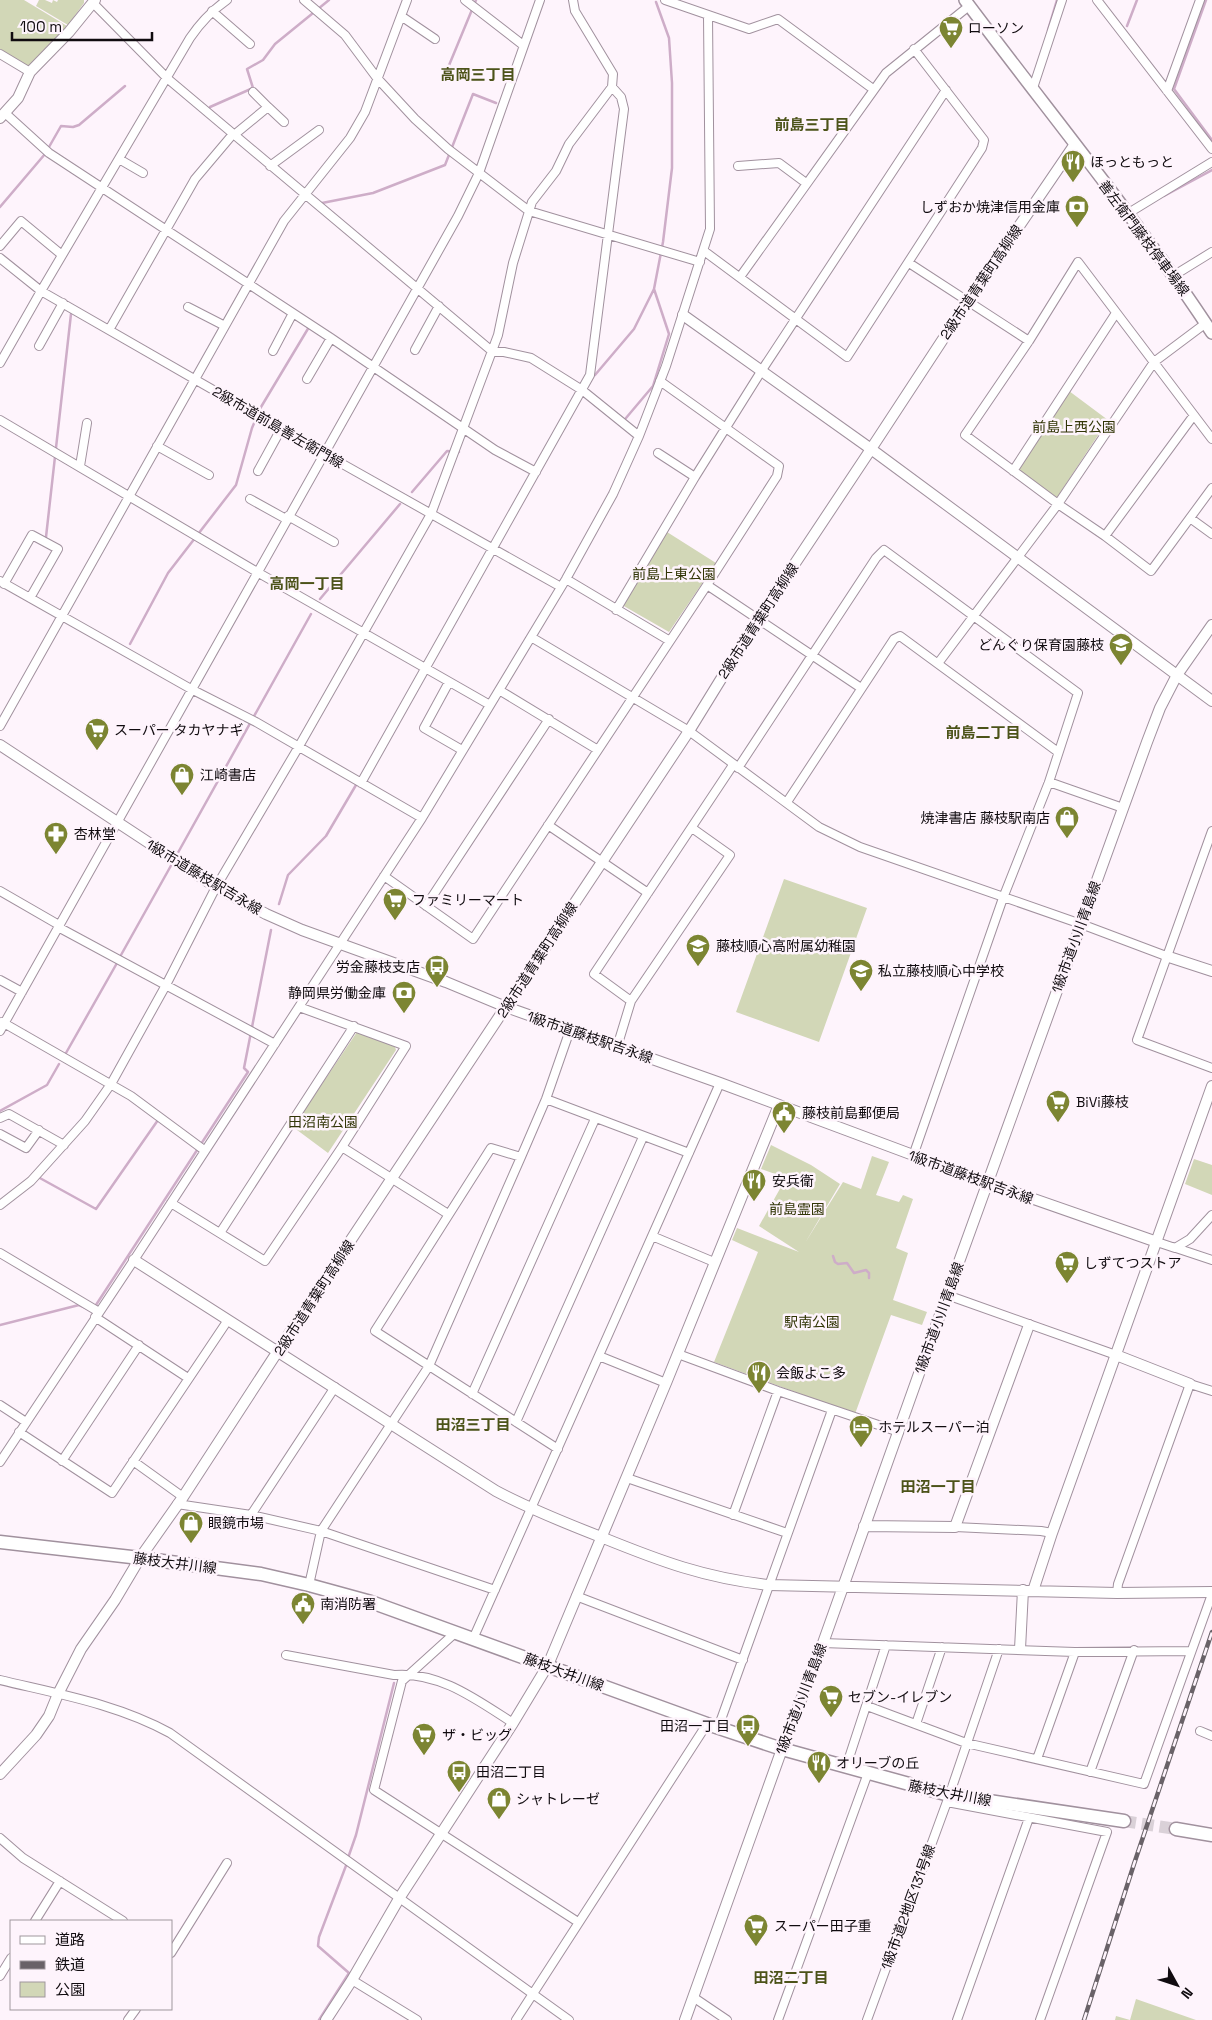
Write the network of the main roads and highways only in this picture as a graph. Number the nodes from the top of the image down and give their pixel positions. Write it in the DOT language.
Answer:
graph roads {
  1 [pos="967,3"];
  2 [pos="1209,328"];
  3 [pos="0,1542"];
  4 [pos="1124,1821"];
  5 [pos="1176,1829"];
  6 [pos="1212,1835"];
  1 -- 2 [label="main road, 善左衛門藤枝停車場線"];
  3 -- 4 [label="main road, 藤枝大井川線"];
  5 -- 6 [label="main road"];
}
